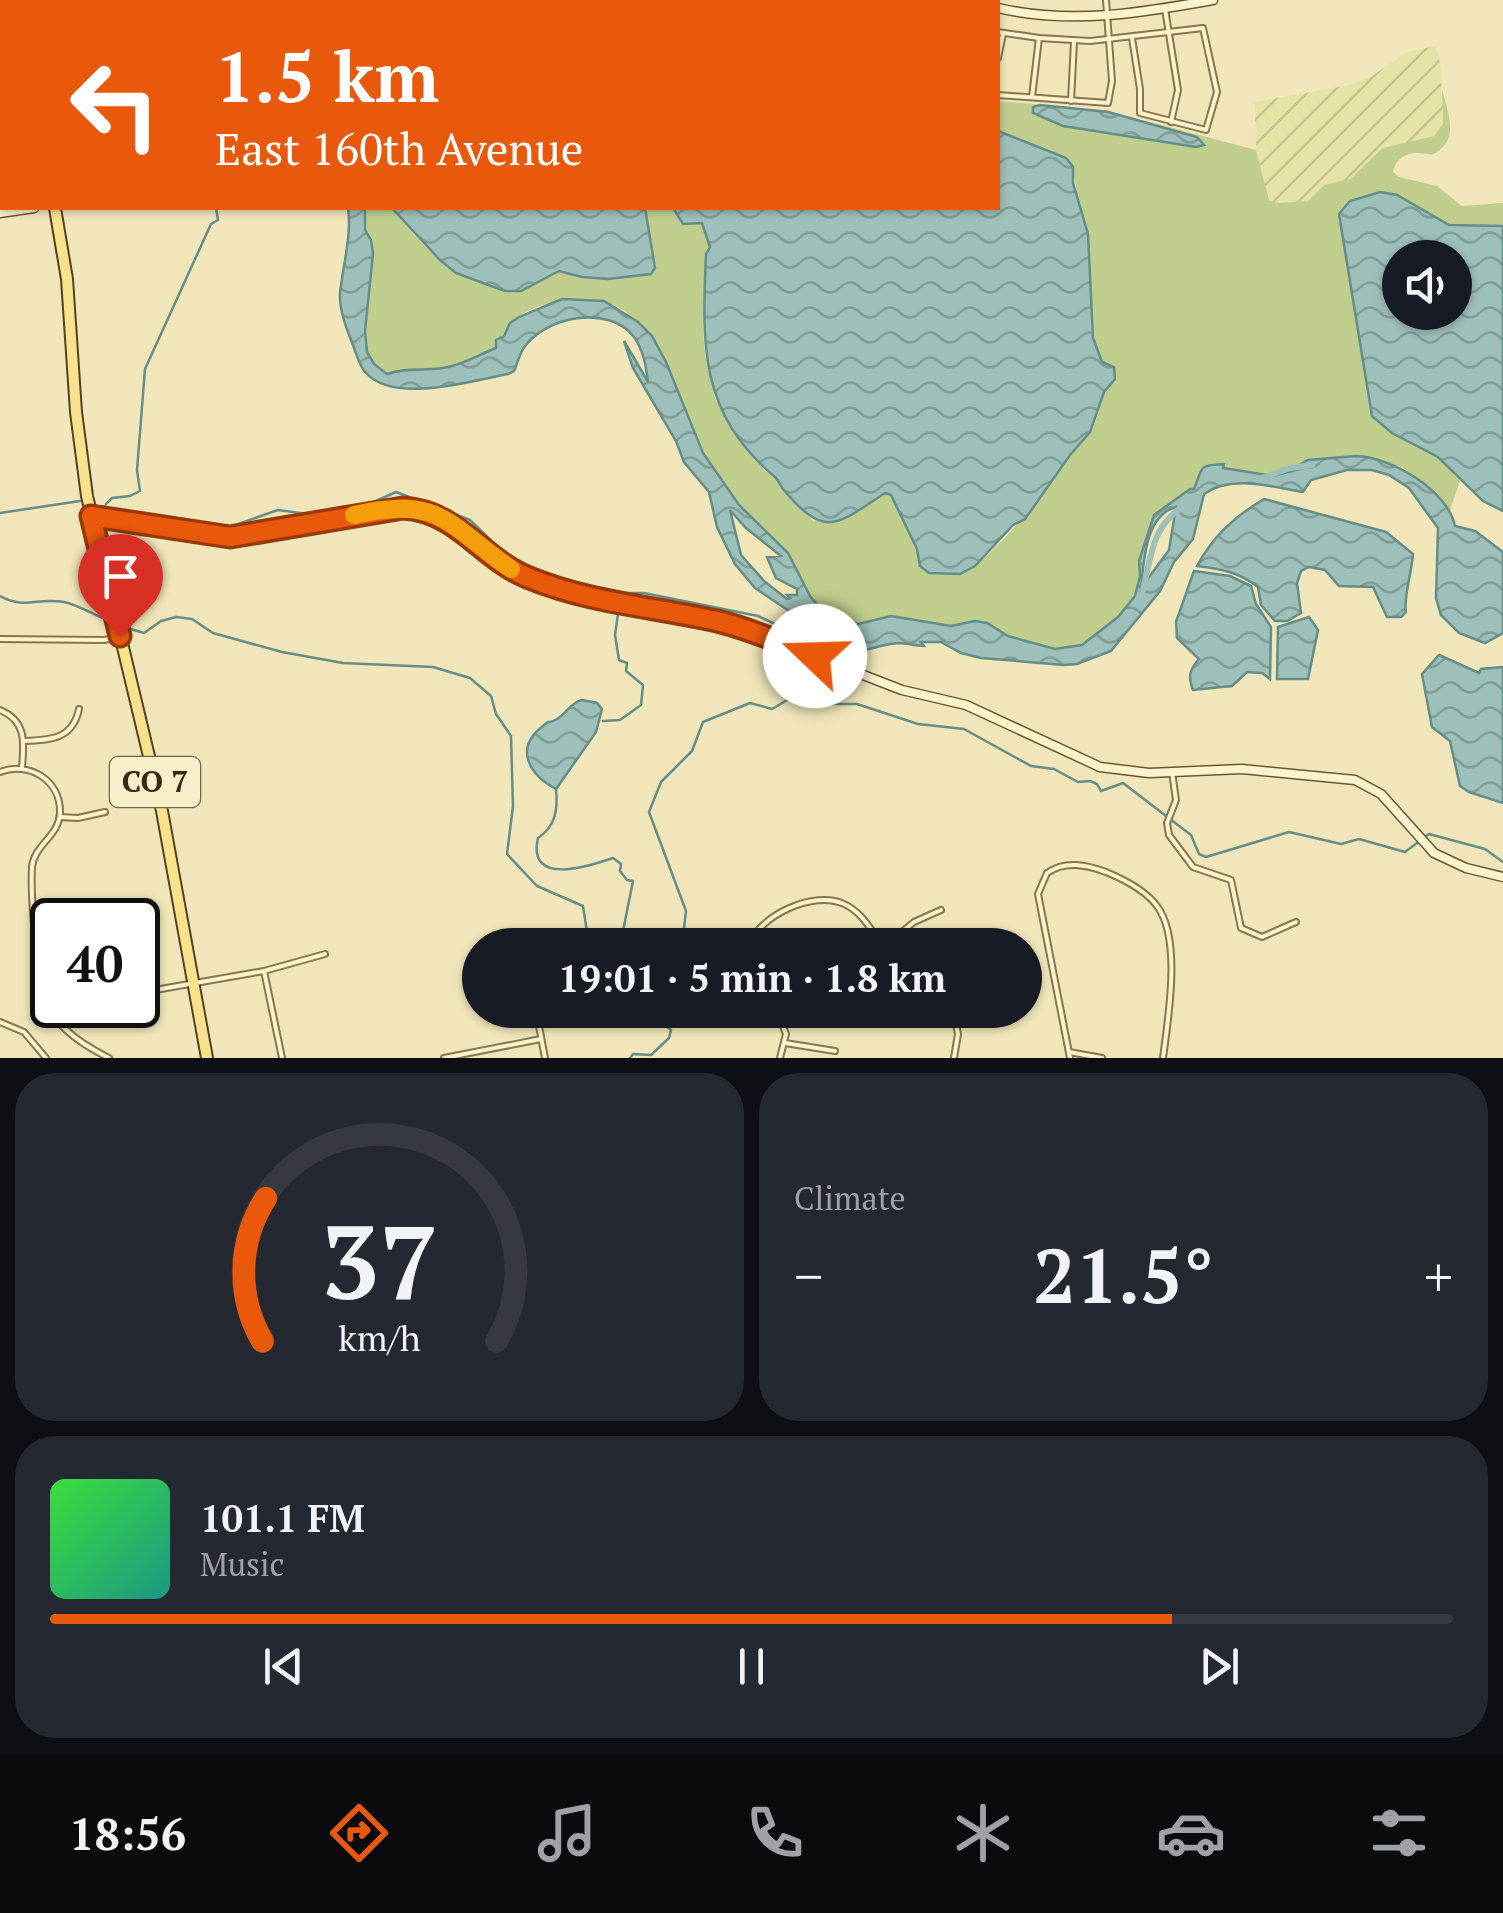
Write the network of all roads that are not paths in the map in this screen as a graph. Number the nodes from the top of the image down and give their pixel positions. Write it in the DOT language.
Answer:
graph roads {
  1 [pos="1106,0"];
  2 [pos="1213,0"];
  3 [pos="1000,8"];
  4 [pos="1165,8"];
  5 [pos="1107,17"];
  6 [pos="1000,32"];
  7 [pos="1169,32"];
  8 [pos="1039,38"];
  9 [pos="1132,38"];
  10 [pos="1109,40"];
  11 [pos="1074,41"];
  12 [pos="1000,94"];
  13 [pos="1032,98"];
  14 [pos="1071,101"];
  15 [pos="1172,122"];
  16 [pos="55,210"];
  17 [pos="95,516"];
  18 [pos="120,636"];
  19 [pos="0,639"];
  20 [pos="0,710"];
  21 [pos="79,710"];
  22 [pos="24,741"];
  23 [pos="22,768"];
  24 [pos="0,772"];
  25 [pos="1172,772"];
  26 [pos="105,812"];
  27 [pos="60,817"];
  28 [pos="1503,877"];
  29 [pos="35,898"];
  30 [pos="941,910"];
  31 [pos="1296,922"];
  32 [pos="759,928"];
  33 [pos="870,928"];
  34 [pos="906,928"];
  35 [pos="325,954"];
  36 [pos="264,970"];
  37 [pos="193,984"];
  38 [pos="160,989"];
  39 [pos="0,1022"];
  40 [pos="63,1028"];
  41 [pos="539,1028"];
  42 [pos="784,1028"];
  43 [pos="956,1028"];
  44 [pos="541,1039"];
  45 [pos="785,1043"];
  46 [pos="835,1052"];
  47 [pos="1069,1055"];
  48 [pos="99,1056"];
  49 [pos="46,1058"];
  50 [pos="109,1058"];
  51 [pos="207,1058"];
  52 [pos="282,1058"];
  53 [pos="444,1058"];
  54 [pos="545,1058"];
  55 [pos="780,1058"];
  56 [pos="954,1058"];
  57 [pos="1102,1058"];
  58 [pos="1163,1058"];
  1 -- 5 [label="street"];
  2 -- 4 [label="street"];
  3 -- 5 [label="street"];
  4 -- 5 [label="street"];
  4 -- 7 [label="street"];
  5 -- 10 [label="street"];
  6 -- 8 [label="street"];
  7 -- 9 [label="street"];
  7 -- 15 [label="street"];
  7 -- 15 [label="street"];
  8 -- 11 [label="street"];
  8 -- 13 [label="street"];
  9 -- 10 [label="street"];
  9 -- 15 [label="street"];
  10 -- 11 [label="street"];
  10 -- 14 [label="street"];
  11 -- 14 [label="street"];
  12 -- 13 [label="street"];
  13 -- 14 [label="street"];
  16 -- 17 [label="main road"];
  17 -- 18 [label="main road, CO 7"];
  17 -- 25 [label="street"];
  18 -- 19 [label="street"];
  18 -- 37 [label="main road, CO 7"];
  20 -- 22 [label="street"];
  21 -- 22 [label="street"];
  22 -- 23 [label="street"];
  23 -- 24 [label="street"];
  23 -- 27 [label="street"];
  25 -- 28 [label="street"];
  25 -- 31 [label="street"];
  26 -- 27 [label="street"];
  27 -- 29 [label="street"];
  30 -- 34 [label="street"];
  32 -- 33 [label="street"];
  35 -- 36 [label="street"];
  36 -- 37 [label="street"];
  36 -- 52 [label="street"];
  37 -- 38 [label="street"];
  37 -- 51 [label="main road, CO 7"];
  39 -- 49 [label="street"];
  40 -- 48 [label="street"];
  41 -- 44 [label="street"];
  42 -- 45 [label="street"];
  43 -- 56 [label="street"];
  44 -- 53 [label="street"];
  44 -- 54 [label="street"];
  45 -- 46 [label="street"];
  45 -- 55 [label="street"];
  47 -- 57 [label="street"];
  47 -- 58 [label="street"];
  48 -- 50 [label="street"];
}
